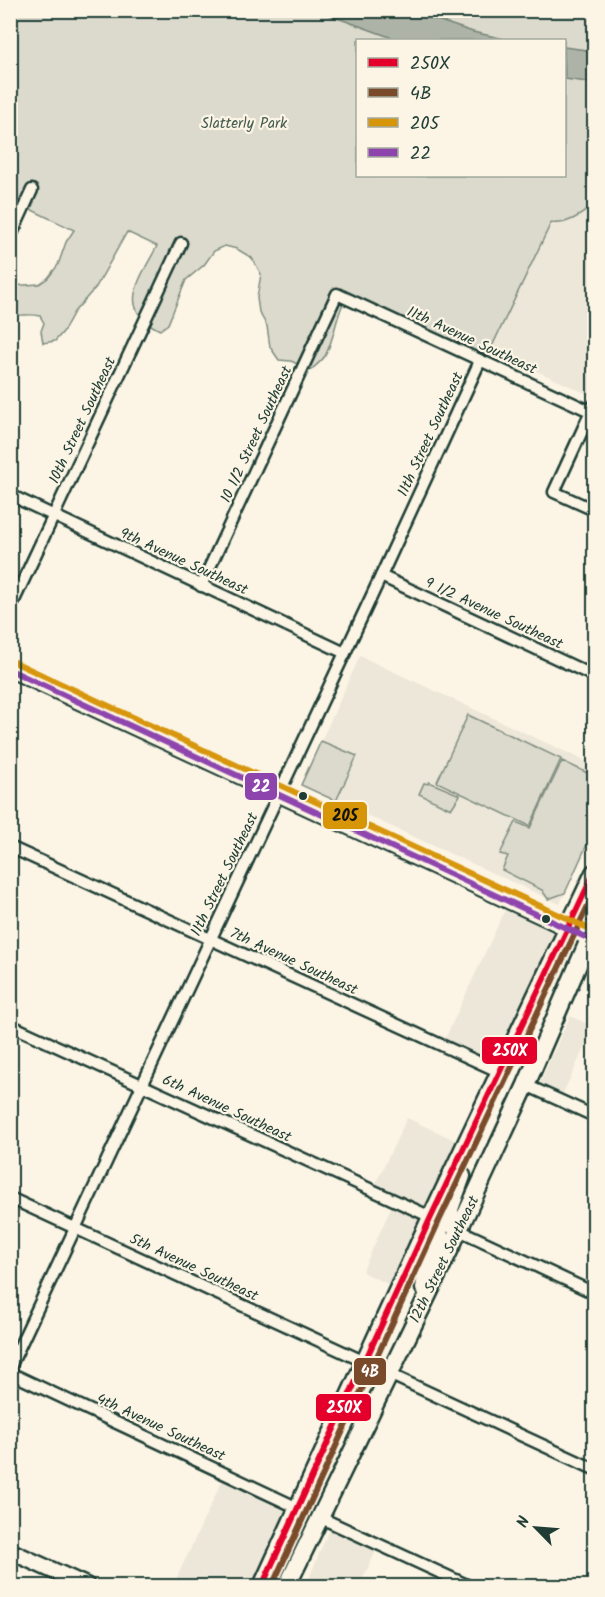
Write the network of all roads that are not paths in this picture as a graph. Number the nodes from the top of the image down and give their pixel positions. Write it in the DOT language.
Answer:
graph roads {
  1 [pos="32,190"];
  2 [pos="10,238"];
  3 [pos="181,243"];
  4 [pos="337,294"];
  5 [pos="480,360"];
  6 [pos="593,410"];
  7 [pos="10,495"];
  8 [pos="594,510"];
  9 [pos="54,515"];
  10 [pos="381,576"];
  11 [pos="201,586"];
  12 [pos="10,609"];
  13 [pos="345,653"];
  14 [pos="10,670"];
  15 [pos="594,676"];
  16 [pos="279,794"];
  17 [pos="10,847"];
  18 [pos="594,873"];
  19 [pos="569,929"];
  20 [pos="593,936"];
  21 [pos="210,938"];
  22 [pos="10,1024"];
  23 [pos="500,1072"];
  24 [pos="526,1085"];
  25 [pos="141,1086"];
  26 [pos="594,1116"];
  27 [pos="469,1138"];
  28 [pos="10,1198"];
  29 [pos="431,1217"];
  30 [pos="75,1229"];
  31 [pos="459,1230"];
  32 [pos="594,1293"];
  33 [pos="421,1307"];
  34 [pos="365,1362"];
  35 [pos="10,1367"];
  36 [pos="10,1373"];
  37 [pos="389,1374"];
  38 [pos="594,1469"];
  39 [pos="298,1508"];
  40 [pos="319,1517"];
  41 [pos="10,1551"];
  42 [pos="87,1587"];
  43 [pos="262,1587"];
  44 [pos="287,1587"];
  45 [pos="469,1587"];
  1 -- 2 [label="street"];
  3 -- 9 [label="street, 10th Street Southeast"];
  4 -- 5 [label="street, 11th Avenue Southeast"];
  4 -- 11 [label="street, 10 1/2 Street Southeast"];
  5 -- 6 [label="street, 11th Avenue Southeast"];
  5 -- 10 [label="street, 11th Street Southeast"];
  6 -- 8 [label="street"];
  7 -- 9 [label="street, 9th Avenue Southeast"];
  9 -- 11 [label="street, 9th Avenue Southeast"];
  9 -- 12 [label="street, 10th Street Southeast"];
  10 -- 13 [label="street, 11th Street Southeast"];
  10 -- 15 [label="street, 9 1/2 Avenue Southeast"];
  11 -- 13 [label="street, 9th Avenue Southeast"];
  13 -- 16 [label="street, 11th Street Southeast"];
  14 -- 16 [label="street"];
  16 -- 19 [label="street"];
  16 -- 21 [label="street, 11th Street Southeast"];
  17 -- 21 [label="street, 7th Avenue Southeast"];
  18 -- 19 [label="main road, 12th Street Southeast"];
  19 -- 20 [label="street"];
  19 -- 23 [label="main road, 12th Street Southeast"];
  20 -- 24 [label="main road, 12th Street Southeast"];
  21 -- 23 [label="street, 7th Avenue Southeast"];
  21 -- 25 [label="street, 11th Street Southeast"];
  22 -- 25 [label="street, 6th Avenue Southeast"];
  23 -- 27 [label="main road, 12th Street Southeast"];
  24 -- 26 [label="street"];
  24 -- 31 [label="main road, 12th Street Southeast"];
  25 -- 29 [label="street, 6th Avenue Southeast"];
  25 -- 30 [label="street, 11th Street Southeast"];
  27 -- 29 [label="main road, 12th Street Southeast"];
  27 -- 31 [label="main road"];
  28 -- 30 [label="street, 5th Avenue Southeast"];
  29 -- 33 [label="main road"];
  29 -- 34 [label="main road, 12th Street Southeast"];
  30 -- 34 [label="street, 5th Avenue Southeast"];
  30 -- 35 [label="street, 11th Street Southeast"];
  31 -- 32 [label="street"];
  31 -- 33 [label="main road, 12th Street Southeast"];
  33 -- 37 [label="main road, 12th Street Southeast"];
  34 -- 39 [label="main road, 12th Street Southeast"];
  36 -- 39 [label="street, 4th Avenue Southeast"];
  37 -- 38 [label="street"];
  37 -- 40 [label="main road, 12th Street Southeast"];
  39 -- 43 [label="main road, 12th Street Southeast"];
  40 -- 44 [label="main road, 12th Street Southeast"];
  40 -- 45 [label="street"];
  41 -- 42 [label="main road"];
}
